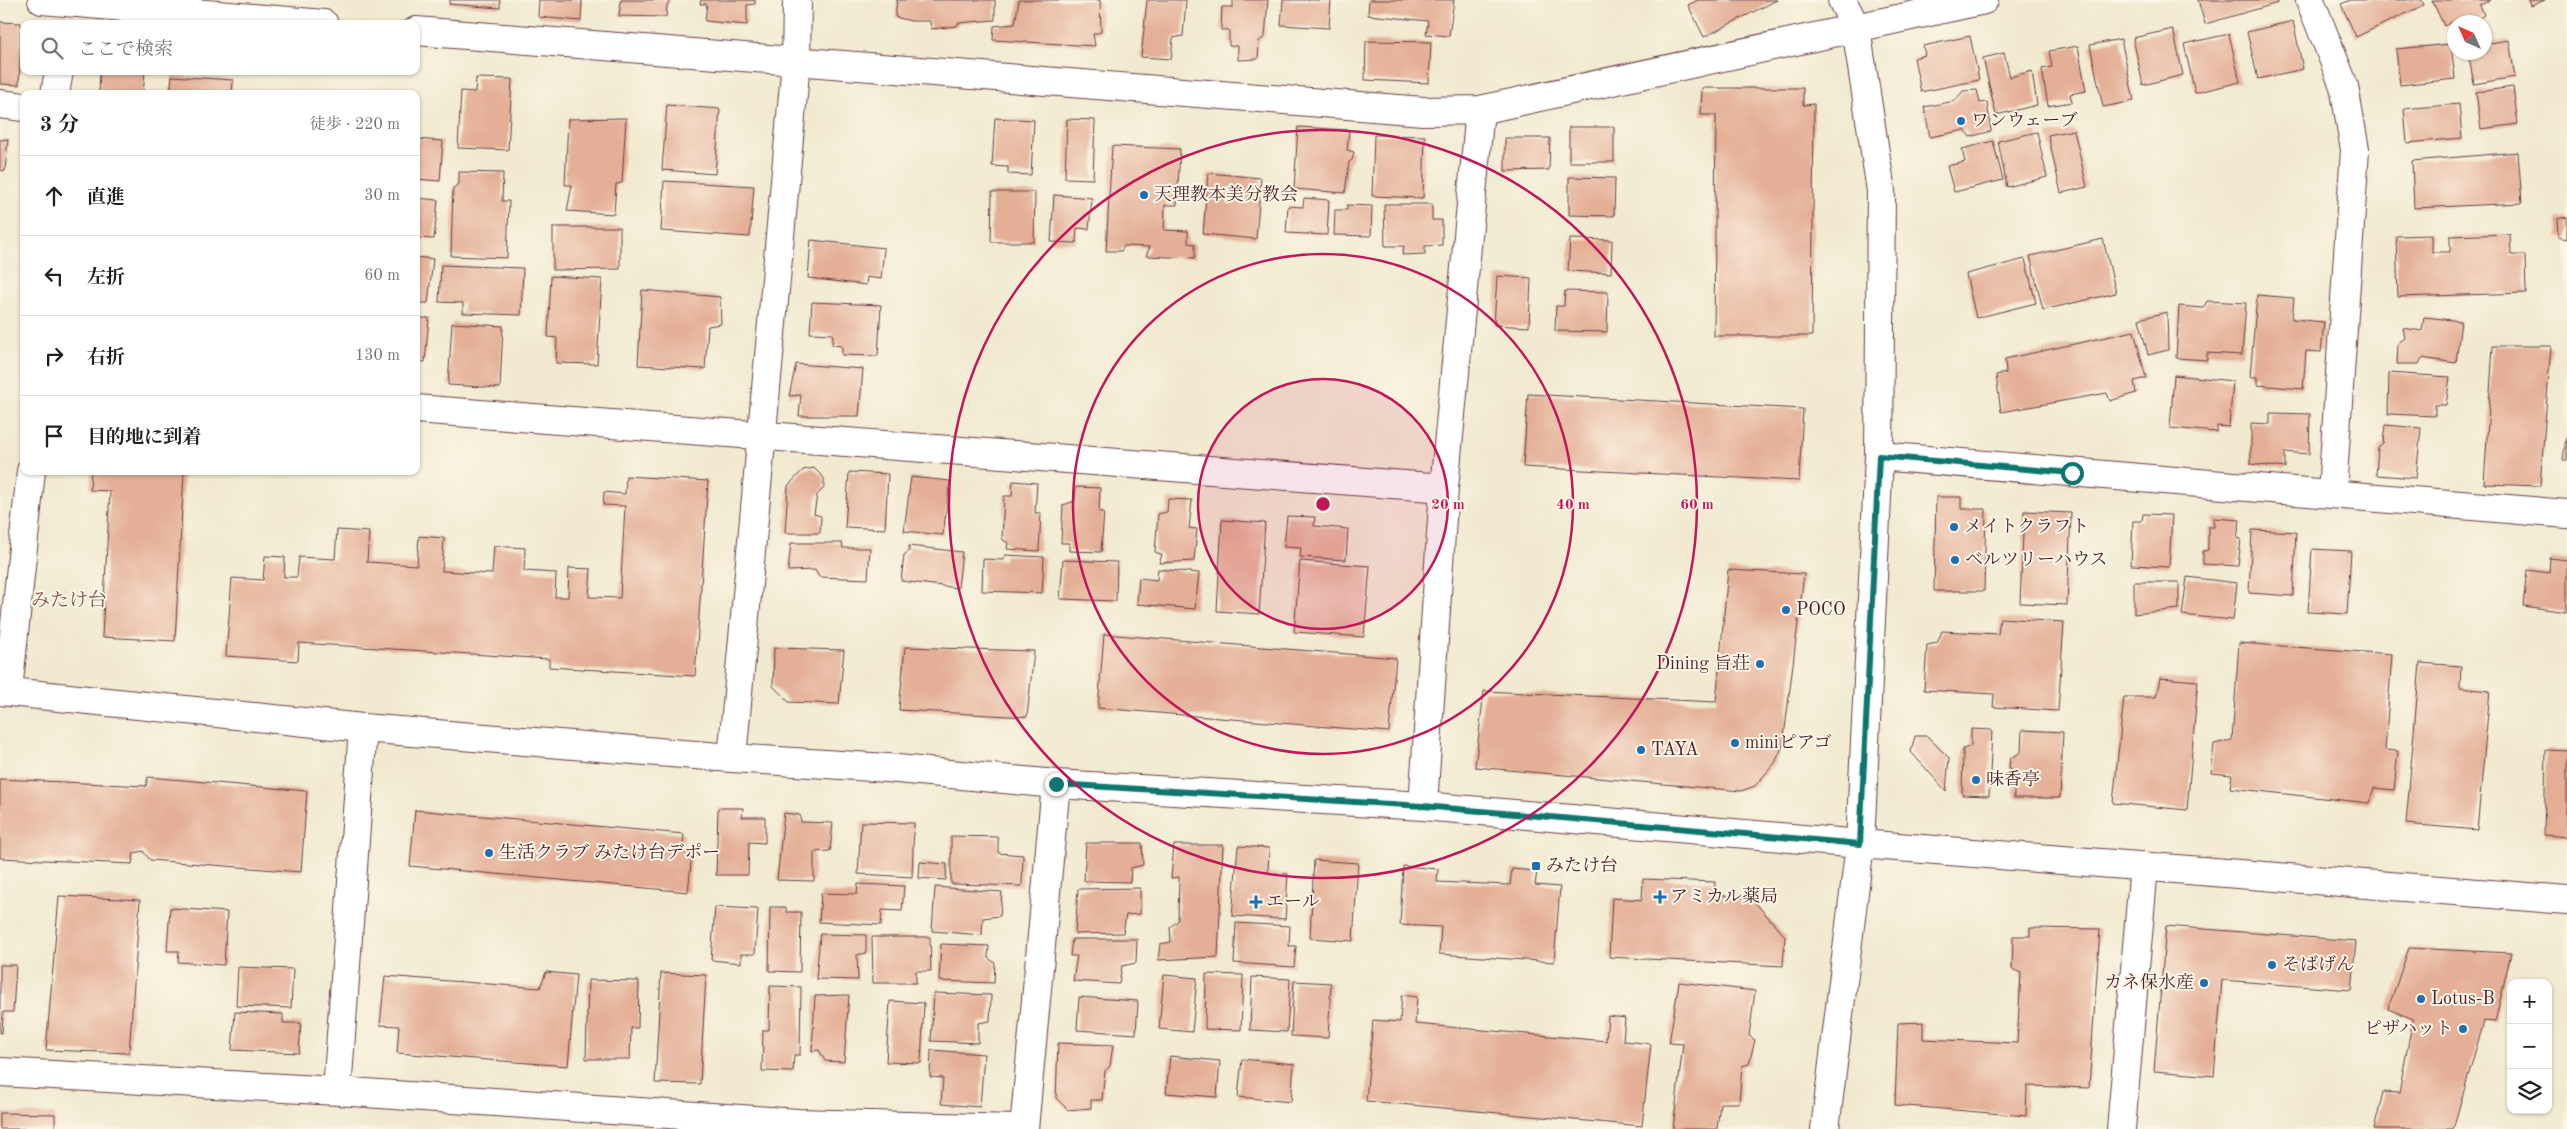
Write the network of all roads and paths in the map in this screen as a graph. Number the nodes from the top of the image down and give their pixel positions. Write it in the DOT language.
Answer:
graph roads {
  1 [pos="42,0"];
  2 [pos="797,0"];
  3 [pos="1842,0"];
  4 [pos="1984,0"];
  5 [pos="2310,0"];
  6 [pos="68,9"];
  7 [pos="256,20"];
  8 [pos="1856,28"];
  9 [pos="420,31"];
  10 [pos="796,62"];
  11 [pos="58,75"];
  12 [pos="56,90"];
  13 [pos="0,104"];
  14 [pos="20,106"];
  15 [pos="1480,110"];
  16 [pos="420,409"];
  17 [pos="762,435"];
  18 [pos="1879,456"];
  19 [pos="31,475"];
  20 [pos="1444,488"];
  21 [pos="2332,492"];
  22 [pos="2567,514"];
  23 [pos="4,691"];
  24 [pos="362,728"];
  25 [pos="732,758"];
  26 [pos="1056,784"];
  27 [pos="1423,806"];
  28 [pos="1860,844"];
  29 [pos="2144,866"];
  30 [pos="2567,900"];
  31 [pos="0,1072"];
  32 [pos="337,1090"];
  33 [pos="798,1126"];
  34 [pos="1014,1129"];
  35 [pos="1024,1129"];
  36 [pos="1825,1129"];
  37 [pos="2121,1129"];
  1 -- 6 [label="street"];
  2 -- 10 [label="street"];
  3 -- 8 [label="street"];
  4 -- 8 [label="street"];
  5 -- 21 [label="street"];
  6 -- 7 [label="street"];
  8 -- 15 [label="street"];
  8 -- 18 [label="street"];
  9 -- 10 [label="street"];
  10 -- 15 [label="street"];
  10 -- 17 [label="street"];
  11 -- 12 [label="street"];
  13 -- 14 [label="street"];
  15 -- 20 [label="street"];
  16 -- 17 [label="street"];
  17 -- 20 [label="street"];
  17 -- 25 [label="street"];
  18 -- 21 [label="street"];
  18 -- 28 [label="street"];
  19 -- 23 [label="street"];
  20 -- 27 [label="street"];
  21 -- 22 [label="street"];
  23 -- 24 [label="street"];
  24 -- 25 [label="street"];
  24 -- 32 [label="street"];
  25 -- 26 [label="street"];
  26 -- 27 [label="street"];
  26 -- 35 [label="street"];
  27 -- 28 [label="street"];
  28 -- 29 [label="street"];
  28 -- 36 [label="street"];
  29 -- 30 [label="street"];
  29 -- 37 [label="street"];
  31 -- 32 [label="street"];
  32 -- 33 [label="street"];
  33 -- 34 [label="street"];
}
